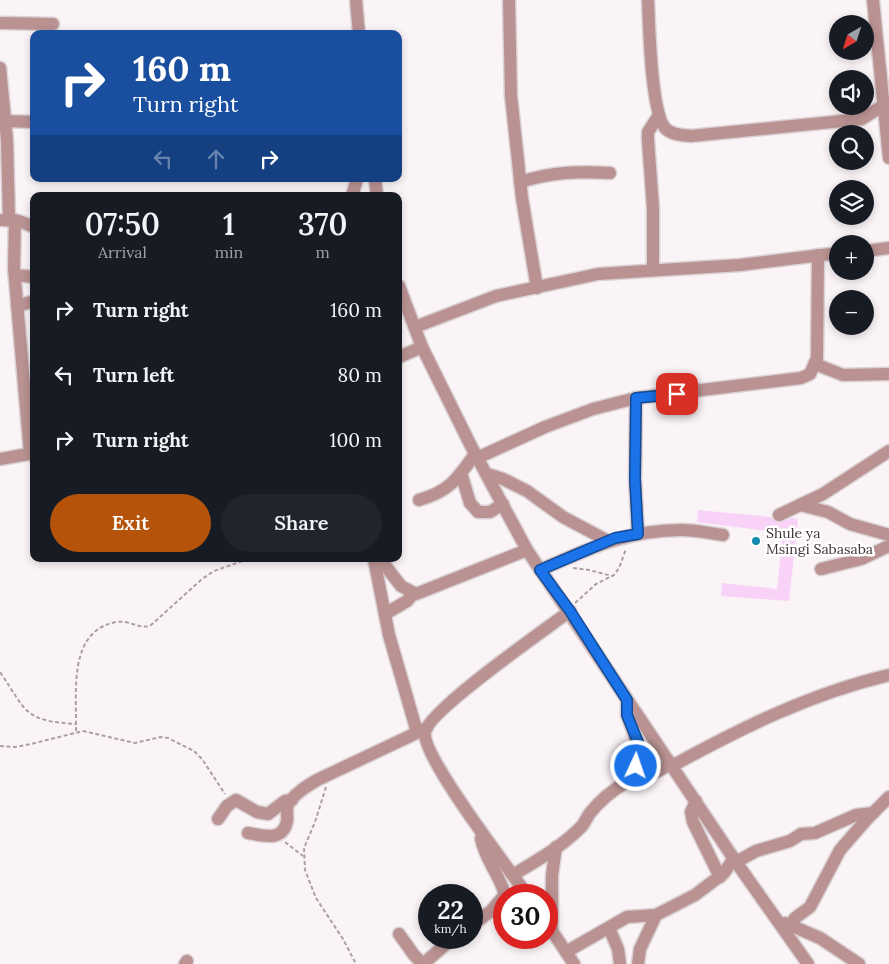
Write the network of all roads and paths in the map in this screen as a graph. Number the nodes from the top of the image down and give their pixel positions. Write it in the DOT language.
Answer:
graph roads {
  1 [pos="356,0"];
  2 [pos="509,0"];
  3 [pos="648,0"];
  4 [pos="873,0"];
  5 [pos="0,23"];
  6 [pos="54,24"];
  7 [pos="359,30"];
  8 [pos="0,68"];
  9 [pos="884,106"];
  10 [pos="658,114"];
  11 [pos="5,121"];
  12 [pos="30,122"];
  13 [pos="3,139"];
  14 [pos="889,158"];
  15 [pos="610,172"];
  16 [pos="520,182"];
  17 [pos="8,220"];
  18 [pos="30,226"];
  19 [pos="889,248"];
  20 [pos="874,250"];
  21 [pos="829,254"];
  22 [pos="818,255"];
  23 [pos="653,270"];
  24 [pos="15,275"];
  25 [pos="30,277"];
  26 [pos="537,288"];
  27 [pos="402,294"];
  28 [pos="30,302"];
  29 [pos="17,306"];
  30 [pos="415,327"];
  31 [pos="422,347"];
  32 [pos="402,356"];
  33 [pos="815,364"];
  34 [pos="840,374"];
  35 [pos="889,375"];
  36 [pos="804,377"];
  37 [pos="636,398"];
  38 [pos="30,434"];
  39 [pos="889,451"];
  40 [pos="30,454"];
  41 [pos="476,456"];
  42 [pos="0,459"];
  43 [pos="461,474"];
  44 [pos="487,474"];
  45 [pos="419,500"];
  46 [pos="503,504"];
  47 [pos="800,505"];
  48 [pos="779,515"];
  49 [pos="633,535"];
  50 [pos="723,535"];
  51 [pos="889,535"];
  52 [pos="608,541"];
  53 [pos="889,546"];
  54 [pos="527,550"];
  55 [pos="559,561"];
  56 [pos="240,562"];
  57 [pos="375,562"];
  58 [pos="382,562"];
  59 [pos="821,569"];
  60 [pos="540,570"];
  61 [pos="612,576"];
  62 [pos="414,593"];
  63 [pos="568,608"];
  64 [pos="385,614"];
  65 [pos="0,672"];
  66 [pos="883,676"];
  67 [pos="889,686"];
  68 [pos="627,700"];
  69 [pos="76,724"];
  70 [pos="422,730"];
  71 [pos="76,732"];
  72 [pos="0,746"];
  73 [pos="660,747"];
  74 [pos="671,764"];
  75 [pos="655,772"];
  76 [pos="327,775"];
  77 [pos="633,780"];
  78 [pos="889,797"];
  79 [pos="292,800"];
  80 [pos="696,801"];
  81 [pos="232,802"];
  82 [pos="873,813"];
  83 [pos="218,820"];
  84 [pos="480,830"];
  85 [pos="248,833"];
  86 [pos="278,835"];
  87 [pos="556,847"];
  88 [pos="303,856"];
  89 [pos="735,860"];
  90 [pos="720,877"];
  91 [pos="515,878"];
  92 [pos="502,884"];
  93 [pos="511,884"];
  94 [pos="519,884"];
  95 [pos="551,884"];
  96 [pos="493,910"];
  97 [pos="656,915"];
  98 [pos="483,917"];
  99 [pos="779,920"];
  100 [pos="791,926"];
  101 [pos="609,928"];
  102 [pos="399,934"];
  103 [pos="558,941"];
  104 [pos="440,949"];
  105 [pos="566,952"];
  106 [pos="356,964"];
  107 [pos="423,964"];
  108 [pos="574,964"];
  109 [pos="620,964"];
  110 [pos="638,964"];
  111 [pos="808,964"];
  112 [pos="859,964"];
  1 -- 7 [label="street"];
  2 -- 16 [label="street"];
  3 -- 10 [label="street"];
  4 -- 9 [label="street"];
  5 -- 6 [label="street"];
  8 -- 11 [label="street"];
  9 -- 10 [label="street"];
  9 -- 14 [label="street"];
  10 -- 23 [label="street"];
  11 -- 12 [label="street"];
  11 -- 13 [label="street"];
  13 -- 17 [label="street"];
  15 -- 16 [label="street"];
  16 -- 26 [label="street"];
  17 -- 18 [label="street"];
  17 -- 24 [label="street"];
  19 -- 20 [label="street"];
  21 -- 22 [label="street"];
  22 -- 23 [label="street"];
  22 -- 33 [label="street"];
  23 -- 26 [label="street"];
  24 -- 25 [label="street"];
  24 -- 29 [label="street"];
  26 -- 30 [label="street"];
  27 -- 30 [label="street"];
  28 -- 29 [label="street"];
  29 -- 38 [label="street"];
  30 -- 31 [label="street"];
  31 -- 32 [label="street"];
  31 -- 41 [label="street"];
  33 -- 34 [label="street"];
  33 -- 36 [label="street"];
  34 -- 35 [label="street"];
  34 -- 36 [label="street"];
  36 -- 37 [label="street"];
  37 -- 41 [label="street"];
  37 -- 49 [label="street"];
  39 -- 47 [label="street"];
  40 -- 42 [label="street"];
  41 -- 43 [label="street"];
  41 -- 44 [label="street"];
  43 -- 45 [label="street"];
  43 -- 46 [label="street"];
  44 -- 46 [label="street"];
  44 -- 52 [label="street"];
  46 -- 54 [label="street"];
  47 -- 48 [label="street"];
  47 -- 51 [label="street"];
  49 -- 50 [label="street"];
  49 -- 52 [label="street"];
  49 -- 61 [label="path"];
  52 -- 55 [label="street"];
  53 -- 59 [label="street"];
  54 -- 60 [label="street"];
  54 -- 62 [label="street"];
  55 -- 60 [label="street"];
  55 -- 61 [label="path"];
  56 -- 69 [label="path"];
  57 -- 64 [label="street"];
  58 -- 62 [label="street"];
  60 -- 63 [label="street"];
  61 -- 63 [label="path"];
  62 -- 64 [label="street"];
  63 -- 68 [label="street"];
  63 -- 70 [label="street"];
  64 -- 70 [label="street"];
  65 -- 69 [label="path"];
  66 -- 67 [label="street"];
  66 -- 74 [label="street"];
  68 -- 73 [label="street"];
  68 -- 77 [label="street"];
  69 -- 71 [label="path"];
  70 -- 76 [label="street"];
  70 -- 84 [label="street"];
  71 -- 72 [label="path"];
  71 -- 81 [label="path"];
  73 -- 74 [label="street"];
  73 -- 75 [label="street"];
  74 -- 75 [label="street"];
  74 -- 80 [label="street"];
  75 -- 77 [label="street"];
  76 -- 79 [label="street"];
  76 -- 88 [label="path"];
  77 -- 87 [label="street"];
  78 -- 82 [label="street"];
  79 -- 81 [label="street"];
  79 -- 86 [label="street"];
  80 -- 89 [label="street"];
  80 -- 90 [label="street"];
  81 -- 83 [label="street"];
  82 -- 89 [label="street"];
  82 -- 100 [label="street"];
  84 -- 91 [label="street"];
  84 -- 92 [label="street"];
  85 -- 86 [label="street"];
  86 -- 88 [label="path"];
  87 -- 91 [label="street"];
  87 -- 95 [label="street"];
  88 -- 106 [label="path"];
  89 -- 90 [label="street"];
  89 -- 99 [label="street"];
  90 -- 97 [label="street"];
  91 -- 93 [label="street"];
  91 -- 94 [label="street"];
  96 -- 98 [label="street"];
  97 -- 101 [label="street"];
  97 -- 110 [label="street"];
  99 -- 100 [label="street"];
  99 -- 111 [label="street"];
  100 -- 112 [label="street"];
  101 -- 105 [label="street"];
  101 -- 109 [label="street"];
  102 -- 107 [label="street"];
  103 -- 105 [label="street"];
  104 -- 107 [label="street"];
  105 -- 108 [label="street"];
}
